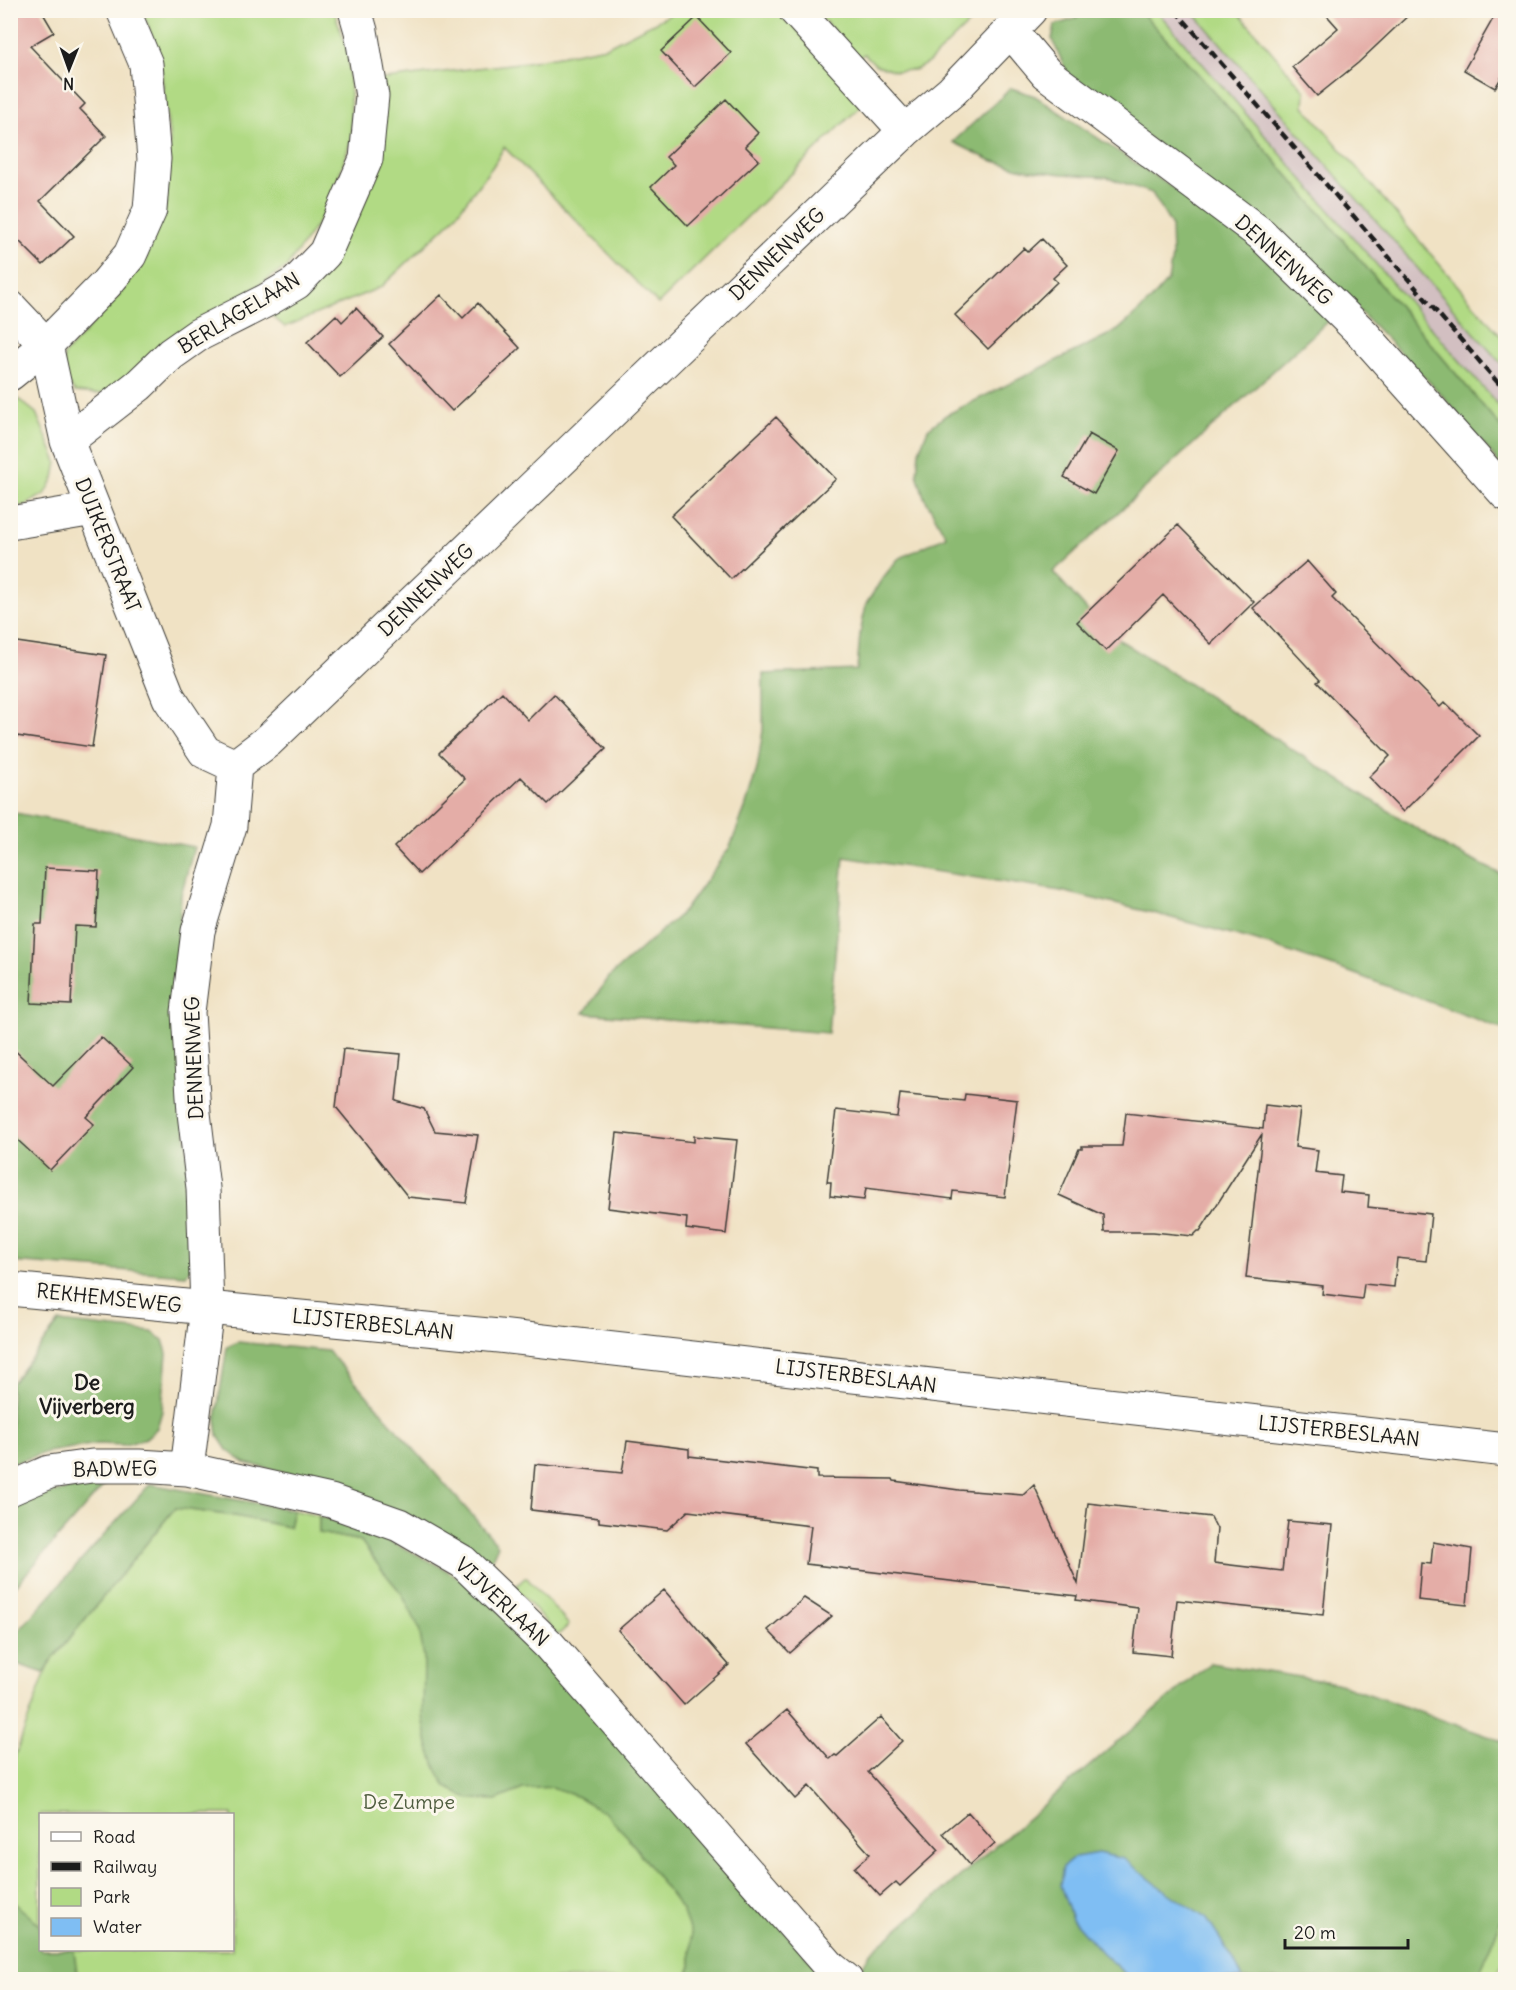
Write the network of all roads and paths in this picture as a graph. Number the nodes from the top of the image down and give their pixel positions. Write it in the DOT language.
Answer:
graph roads {
  1 [pos="123,10"];
  2 [pos="355,10"];
  3 [pos="795,10"];
  4 [pos="1020,20"];
  5 [pos="905,131"];
  6 [pos="10,307"];
  7 [pos="46,345"];
  8 [pos="10,374"];
  9 [pos="67,441"];
  10 [pos="1506,494"];
  11 [pos="94,509"];
  12 [pos="10,523"];
  13 [pos="235,766"];
  14 [pos="10,1289"];
  15 [pos="207,1308"];
  16 [pos="1506,1450"];
  17 [pos="187,1469"];
  18 [pos="10,1489"];
  19 [pos="846,1980"];
  1 -- 7 [label="street"];
  2 -- 9 [label="street, BERLAGELAAN"];
  3 -- 5 [label="street"];
  4 -- 5 [label="street, DENNENWEG"];
  4 -- 10 [label="street, DENNENWEG"];
  5 -- 13 [label="street, DENNENWEG"];
  6 -- 7 [label="street"];
  7 -- 8 [label="street"];
  7 -- 9 [label="street, DUIKERSTRAAT"];
  9 -- 11 [label="street, DUIKERSTRAAT"];
  11 -- 12 [label="street"];
  11 -- 13 [label="street, DUIKERSTRAAT"];
  13 -- 15 [label="street, DENNENWEG"];
  14 -- 15 [label="street, REKHEMSEWEG"];
  15 -- 16 [label="street, LIJSTERBESLAAN"];
  15 -- 17 [label="street"];
  17 -- 18 [label="street, BADWEG"];
  17 -- 19 [label="street, VIJVERLAAN"];
}
